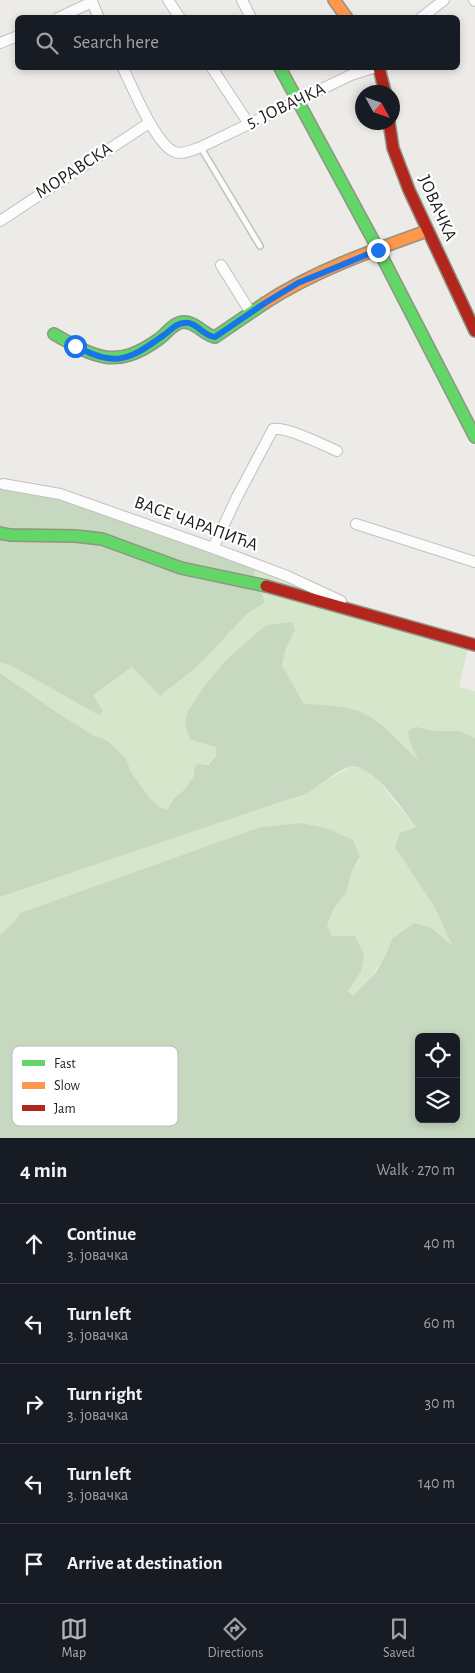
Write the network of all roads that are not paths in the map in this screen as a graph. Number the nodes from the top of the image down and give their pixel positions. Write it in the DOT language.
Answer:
graph roads {
  1 [pos="168,0"];
  2 [pos="242,0"];
  3 [pos="334,0"];
  4 [pos="444,0"];
  5 [pos="92,1"];
  6 [pos="64,15"];
  7 [pos="98,15"];
  8 [pos="178,15"];
  9 [pos="250,15"];
  10 [pos="344,15"];
  11 [pos="425,15"];
  12 [pos="15,37"];
  13 [pos="0,43"];
  14 [pos="124,70"];
  15 [pos="213,70"];
  16 [pos="281,70"];
  17 [pos="368,70"];
  18 [pos="380,70"];
  19 [pos="383,85"];
  20 [pos="299,101"];
  21 [pos="149,123"];
  22 [pos="249,124"];
  23 [pos="390,130"];
  24 [pos="201,147"];
  25 [pos="0,221"];
  26 [pos="427,230"];
  27 [pos="260,246"];
  28 [pos="378,250"];
  29 [pos="221,265"];
  30 [pos="470,308"];
  31 [pos="251,313"];
  32 [pos="475,331"];
  33 [pos="54,334"];
  34 [pos="475,436"];
  35 [pos="338,451"];
  36 [pos="2,484"];
  37 [pos="356,524"];
  38 [pos="0,533"];
  39 [pos="213,548"];
  40 [pos="475,562"];
  41 [pos="370,615"];
  42 [pos="475,645"];
  1 -- 8 [label="street"];
  2 -- 9 [label="street"];
  3 -- 10 [label="street"];
  4 -- 11 [label="street"];
  5 -- 6 [label="street"];
  5 -- 7 [label="street"];
  12 -- 13 [label="street"];
  14 -- 21 [label="street, 5. ЈОВАЧКА"];
  15 -- 22 [label="street"];
  16 -- 20 [label="street"];
  17 -- 20 [label="street, 5. ЈОВАЧКА"];
  18 -- 19 [label="street"];
  20 -- 22 [label="street, 5. ЈОВАЧКА"];
  20 -- 28 [label="street"];
  21 -- 24 [label="street, 5. ЈОВАЧКА"];
  21 -- 25 [label="street, МОРАВСКА"];
  22 -- 24 [label="street, 5. ЈОВАЧКА"];
  23 -- 26 [label="street, ЈОВАЧКА"];
  24 -- 27 [label="lane"];
  26 -- 28 [label="street"];
  26 -- 30 [label="street, ЈОВАЧКА"];
  28 -- 31 [label="street"];
  28 -- 34 [label="street"];
  29 -- 31 [label="street"];
  30 -- 32 [label="street, ЈОВАЧКА"];
  31 -- 33 [label="street"];
  35 -- 39 [label="street"];
  36 -- 39 [label="street, ВАСЕ ЧАРАПИЋА"];
  37 -- 40 [label="street"];
  38 -- 41 [label="street, ВАСЕ ЧАРАПИЋА"];
  39 -- 41 [label="street, ВАСЕ ЧАРАПИЋА"];
  41 -- 42 [label="street, ВАСЕ ЧАРАПИЋА"];
}
